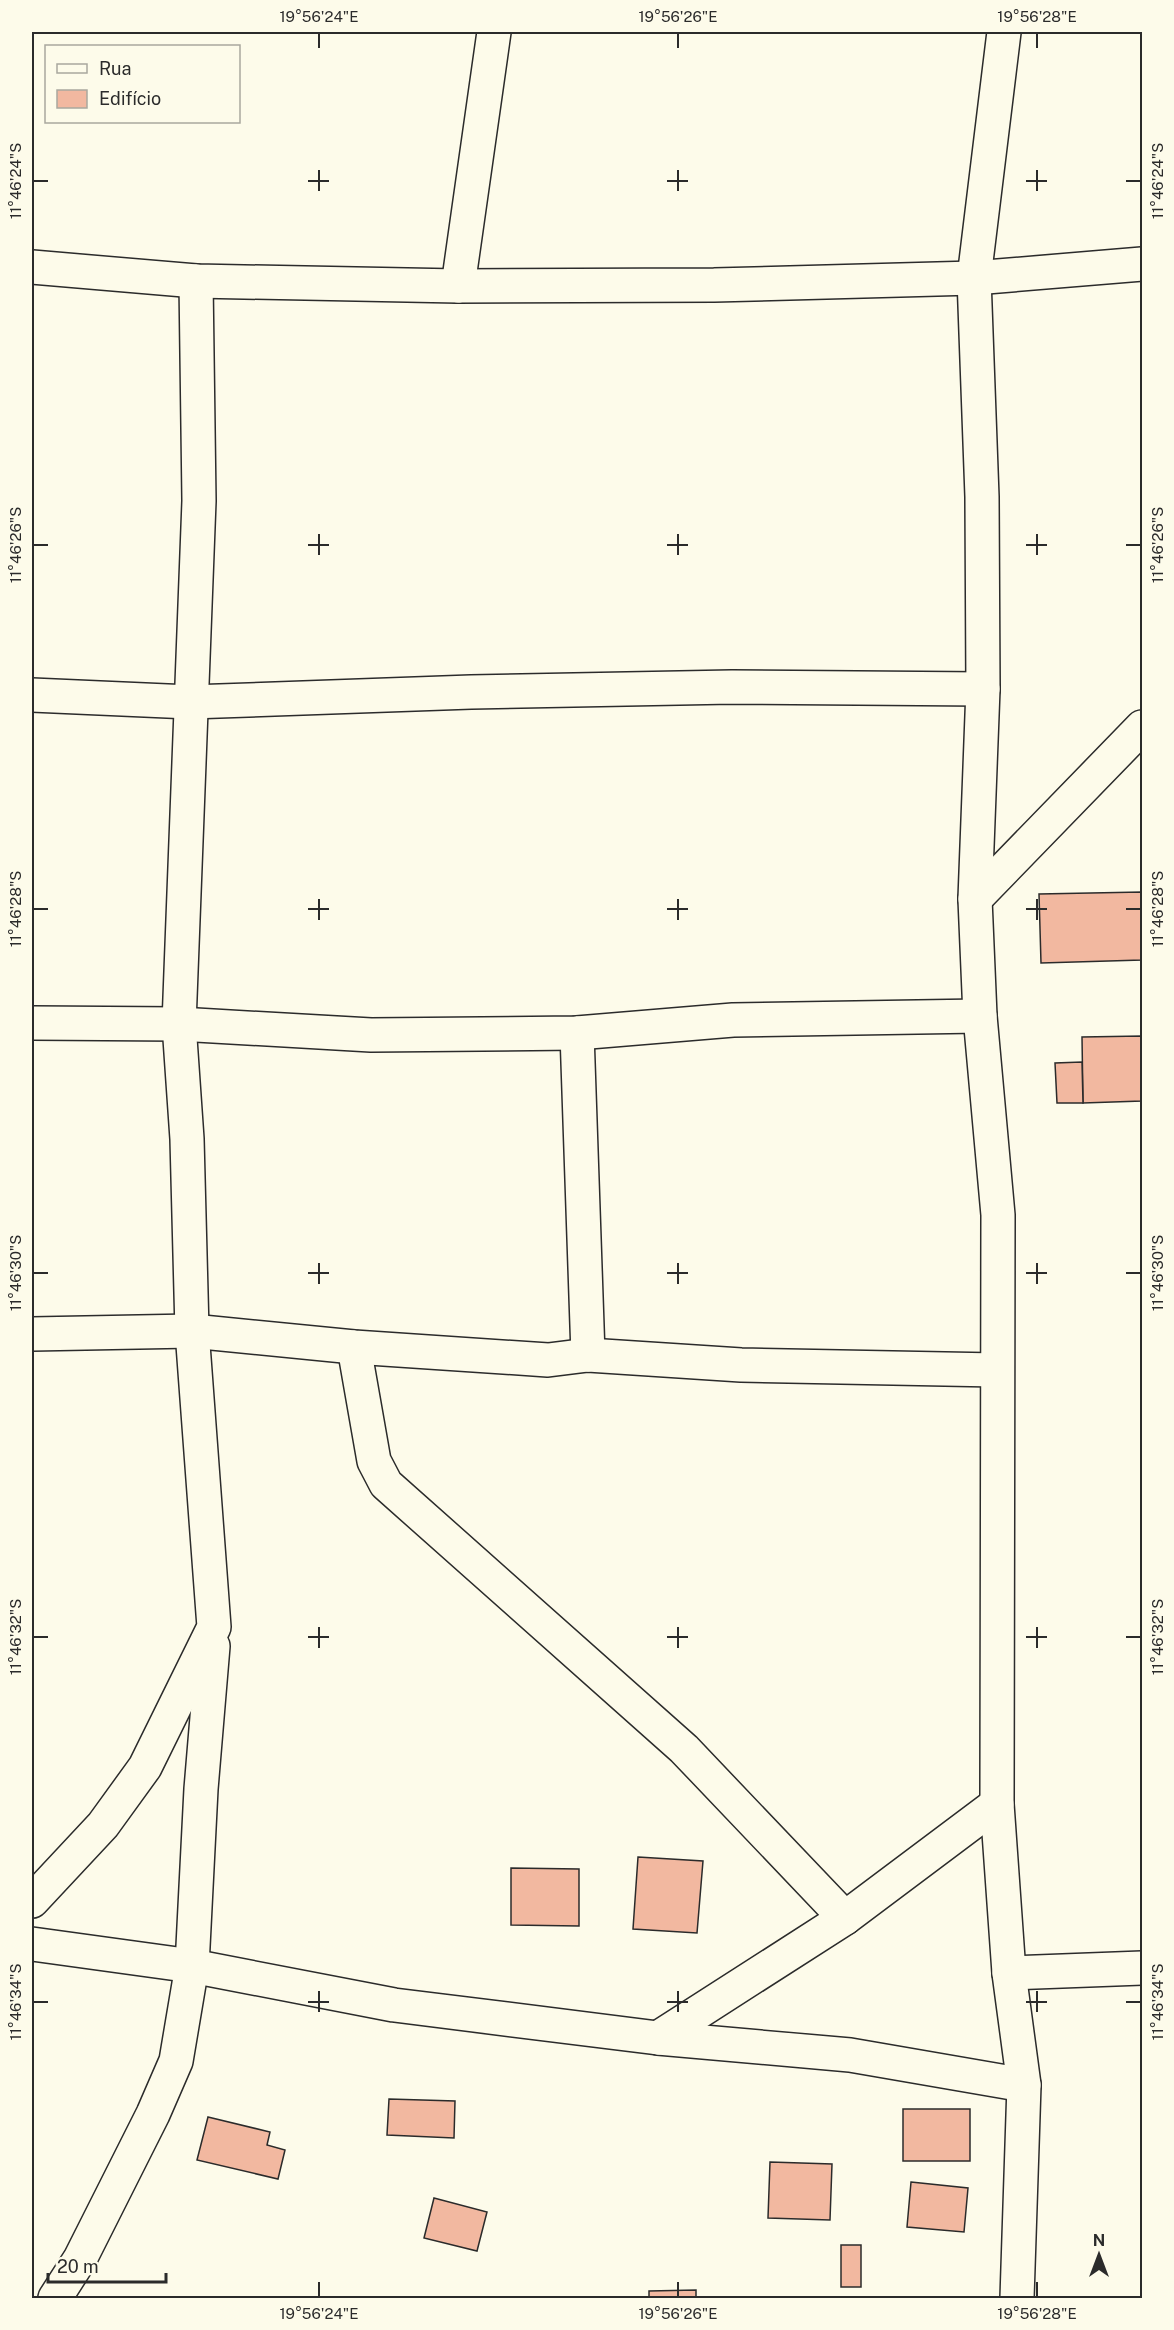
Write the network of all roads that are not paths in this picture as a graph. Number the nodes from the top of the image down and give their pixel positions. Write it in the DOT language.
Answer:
graph roads {
  1 [pos="494,32"];
  2 [pos="1004,32"];
  3 [pos="1143,264"];
  4 [pos="32,267"];
  5 [pos="974,278"];
  6 [pos="196,281"];
  7 [pos="458,286"];
  8 [pos="983,689"];
  9 [pos="32,695"];
  10 [pos="190,702"];
  11 [pos="1143,727"];
  12 [pos="975,899"];
  13 [pos="980,1016"];
  14 [pos="32,1023"];
  15 [pos="179,1024"];
  16 [pos="577,1033"];
  17 [pos="192,1331"];
  18 [pos="32,1334"];
  19 [pos="354,1347"];
  20 [pos="588,1355"];
  21 [pos="997,1370"];
  22 [pos="214,1627"];
  23 [pos="997,1804"];
  24 [pos="32,1902"];
  25 [pos="845,1918"];
  26 [pos="32,1944"];
  27 [pos="192,1966"];
  28 [pos="1143,1968"];
  29 [pos="1009,1973"];
  30 [pos="658,2038"];
  31 [pos="1024,2085"];
  32 [pos="55,2298"];
  33 [pos="1017,2298"];
  1 -- 7 [label="street"];
  2 -- 5 [label="street"];
  3 -- 5 [label="street"];
  4 -- 6 [label="street"];
  5 -- 7 [label="street"];
  5 -- 8 [label="street"];
  6 -- 7 [label="street"];
  6 -- 10 [label="street"];
  8 -- 10 [label="street"];
  8 -- 12 [label="street"];
  9 -- 10 [label="street"];
  10 -- 15 [label="street"];
  11 -- 12 [label="street"];
  12 -- 13 [label="street"];
  13 -- 16 [label="street"];
  13 -- 21 [label="street"];
  14 -- 15 [label="street"];
  15 -- 16 [label="street"];
  15 -- 17 [label="street"];
  16 -- 20 [label="street"];
  17 -- 18 [label="street"];
  17 -- 19 [label="street"];
  17 -- 22 [label="street"];
  19 -- 20 [label="street"];
  19 -- 25 [label="street"];
  20 -- 21 [label="street"];
  21 -- 23 [label="street"];
  22 -- 24 [label="street"];
  22 -- 27 [label="street"];
  23 -- 25 [label="street"];
  23 -- 29 [label="street"];
  25 -- 30 [label="street"];
  26 -- 27 [label="street"];
  27 -- 30 [label="street"];
  27 -- 32 [label="street"];
  28 -- 29 [label="street"];
  29 -- 31 [label="street"];
  30 -- 31 [label="street"];
  31 -- 33 [label="street"];
}
